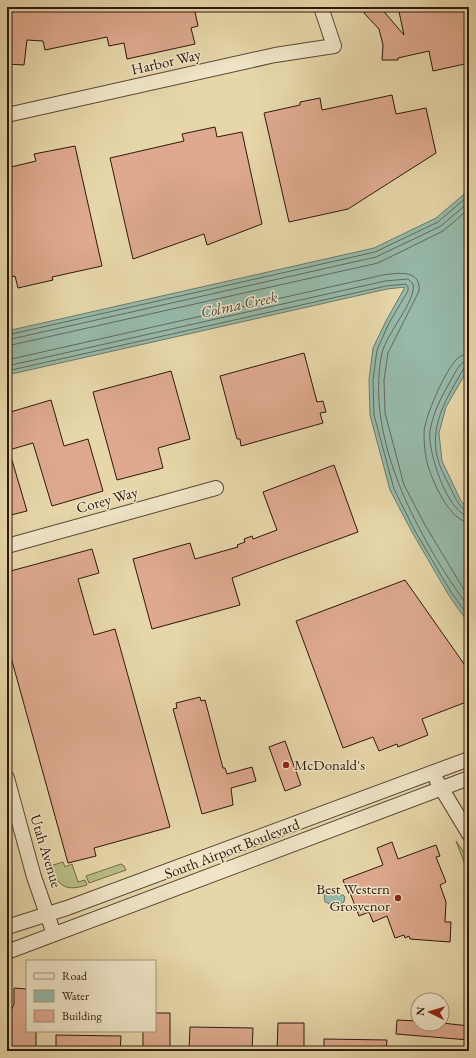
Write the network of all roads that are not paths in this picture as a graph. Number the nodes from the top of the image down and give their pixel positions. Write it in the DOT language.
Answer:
graph roads {
  1 [pos="321,7"];
  2 [pos="7,115"];
  3 [pos="216,488"];
  4 [pos="7,546"];
  5 [pos="469,759"];
  6 [pos="431,773"];
  7 [pos="7,778"];
  8 [pos="469,778"];
  9 [pos="441,788"];
  10 [pos="469,834"];
  11 [pos="48,914"];
  12 [pos="7,927"];
  13 [pos="54,934"];
  14 [pos="7,952"];
  1 -- 2 [label="street, Harbor Way"];
  3 -- 4 [label="street, Corey Way"];
  5 -- 6 [label="street, South Airport Boulevard"];
  6 -- 9 [label="street"];
  6 -- 11 [label="street, South Airport Boulevard"];
  7 -- 11 [label="street, Utah Avenue"];
  8 -- 9 [label="street, South Airport Boulevard"];
  9 -- 10 [label="street"];
  9 -- 13 [label="street, South Airport Boulevard"];
  11 -- 12 [label="street, South Airport Boulevard"];
  11 -- 13 [label="street, Utah Avenue"];
  13 -- 14 [label="street, South Airport Boulevard"];
}
